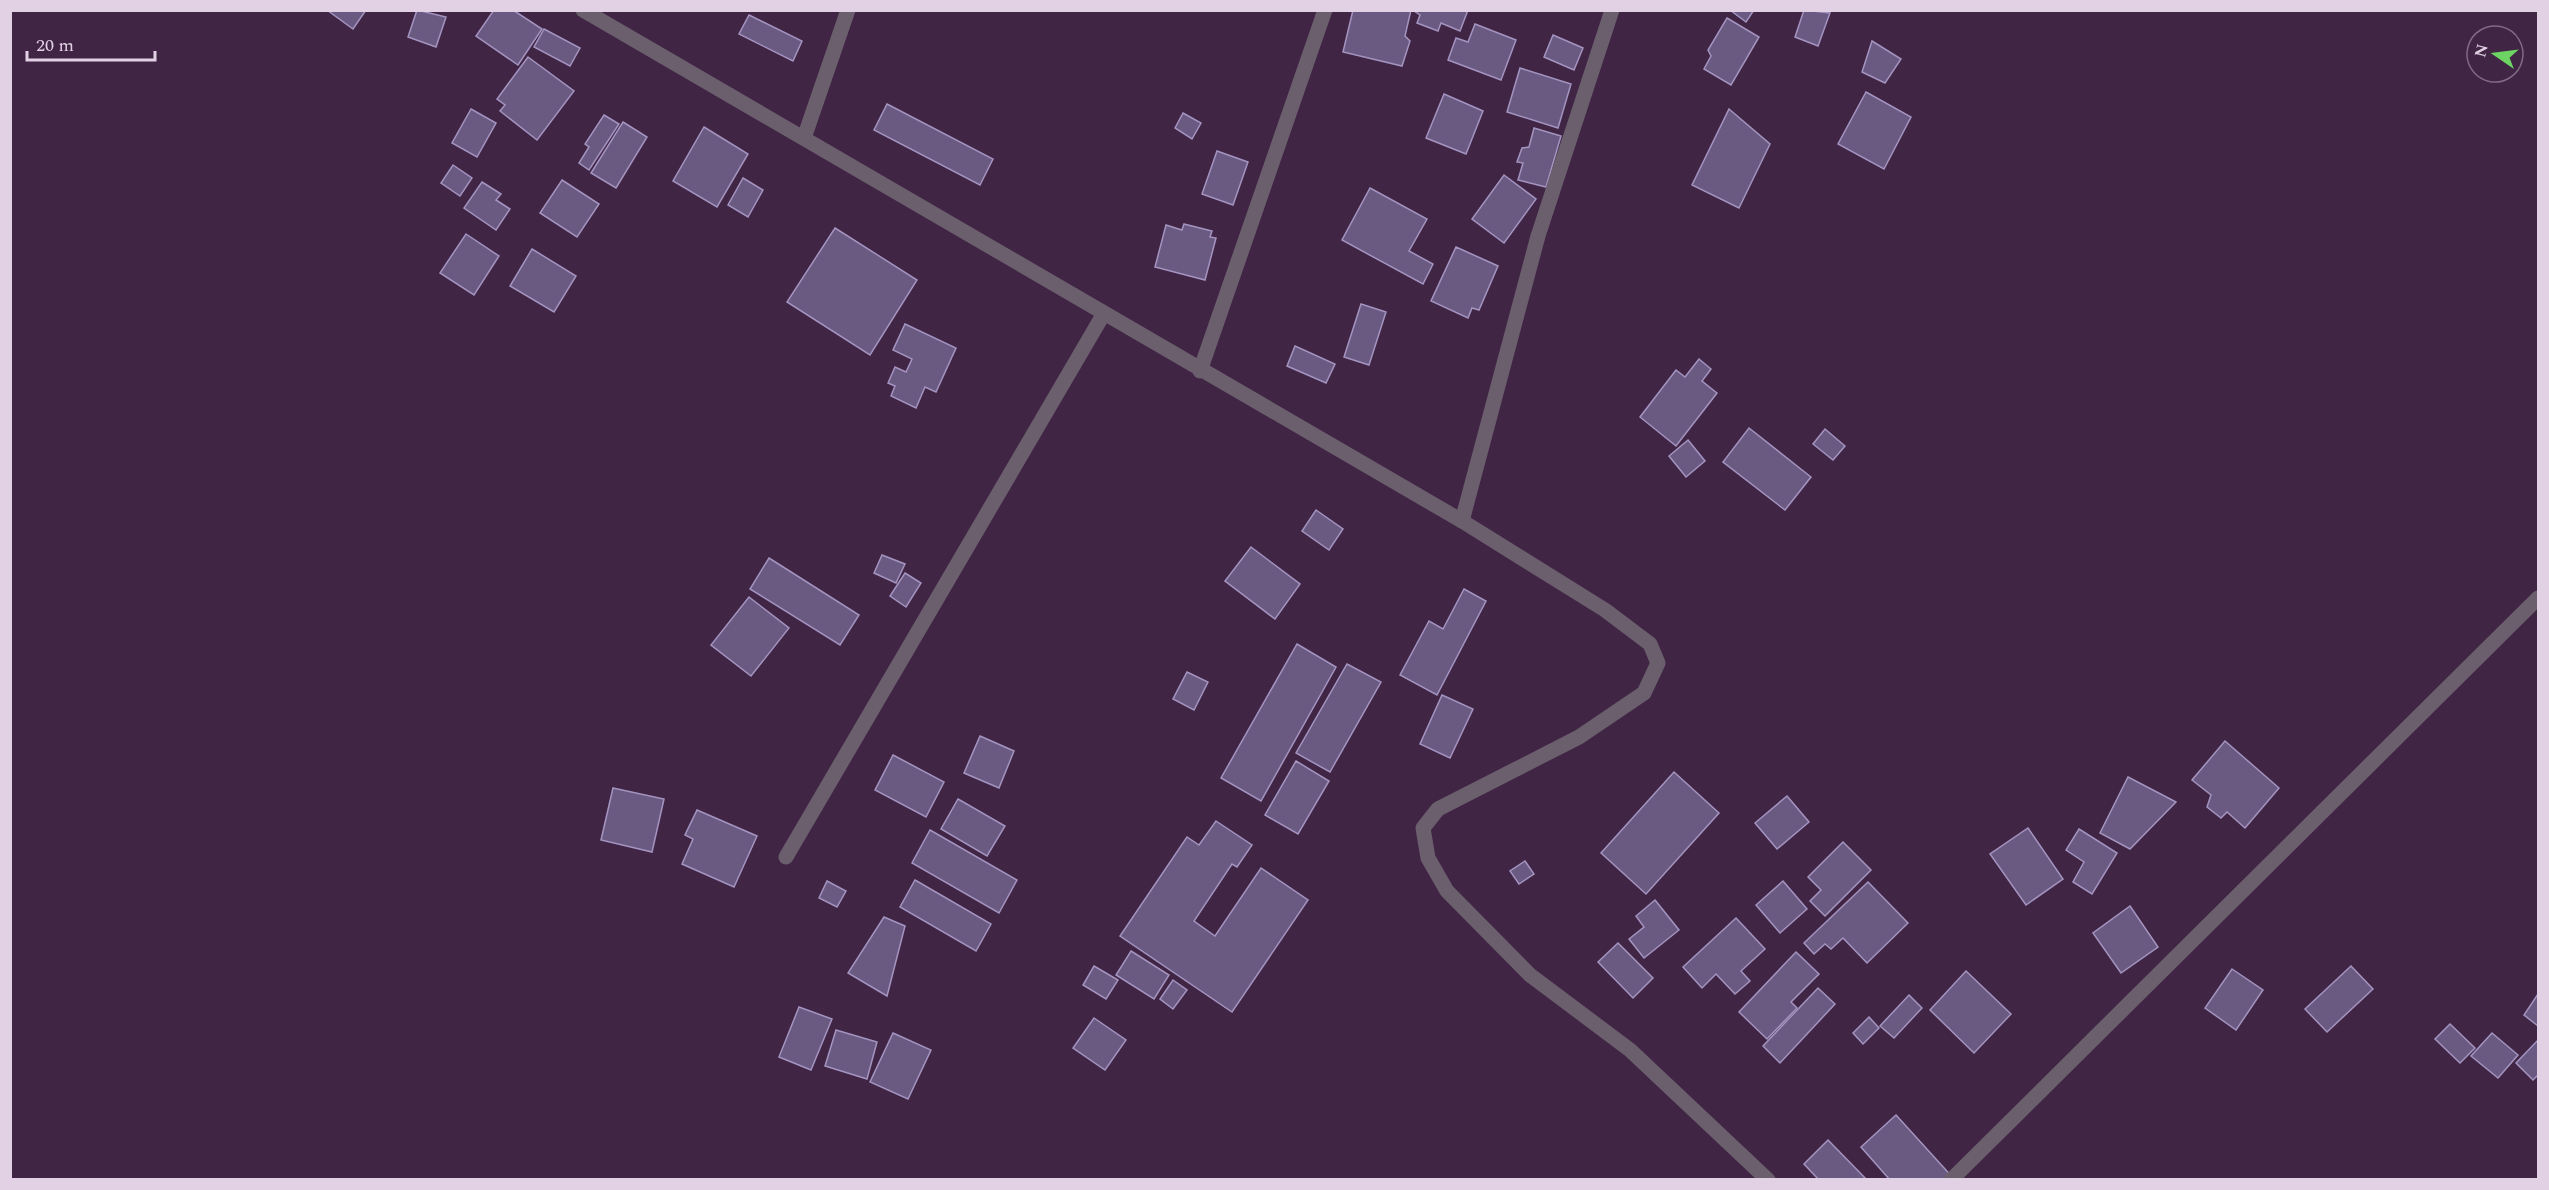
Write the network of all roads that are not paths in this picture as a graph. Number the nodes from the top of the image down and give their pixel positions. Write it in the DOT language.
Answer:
graph roads {
  1 [pos="583,10"];
  2 [pos="848,10"];
  3 [pos="1325,10"];
  4 [pos="1612,10"];
  5 [pos="804,138"];
  6 [pos="1104,315"];
  7 [pos="1200,371"];
  8 [pos="1462,521"];
  9 [pos="2538,598"];
  10 [pos="786,857"];
  11 [pos="1768,1179"];
  12 [pos="1951,1179"];
  1 -- 5 [label="street"];
  2 -- 5 [label="street"];
  3 -- 7 [label="street"];
  4 -- 8 [label="street"];
  5 -- 6 [label="street"];
  6 -- 7 [label="street"];
  6 -- 10 [label="street"];
  7 -- 8 [label="street"];
  8 -- 11 [label="street"];
  9 -- 12 [label="street"];
}
